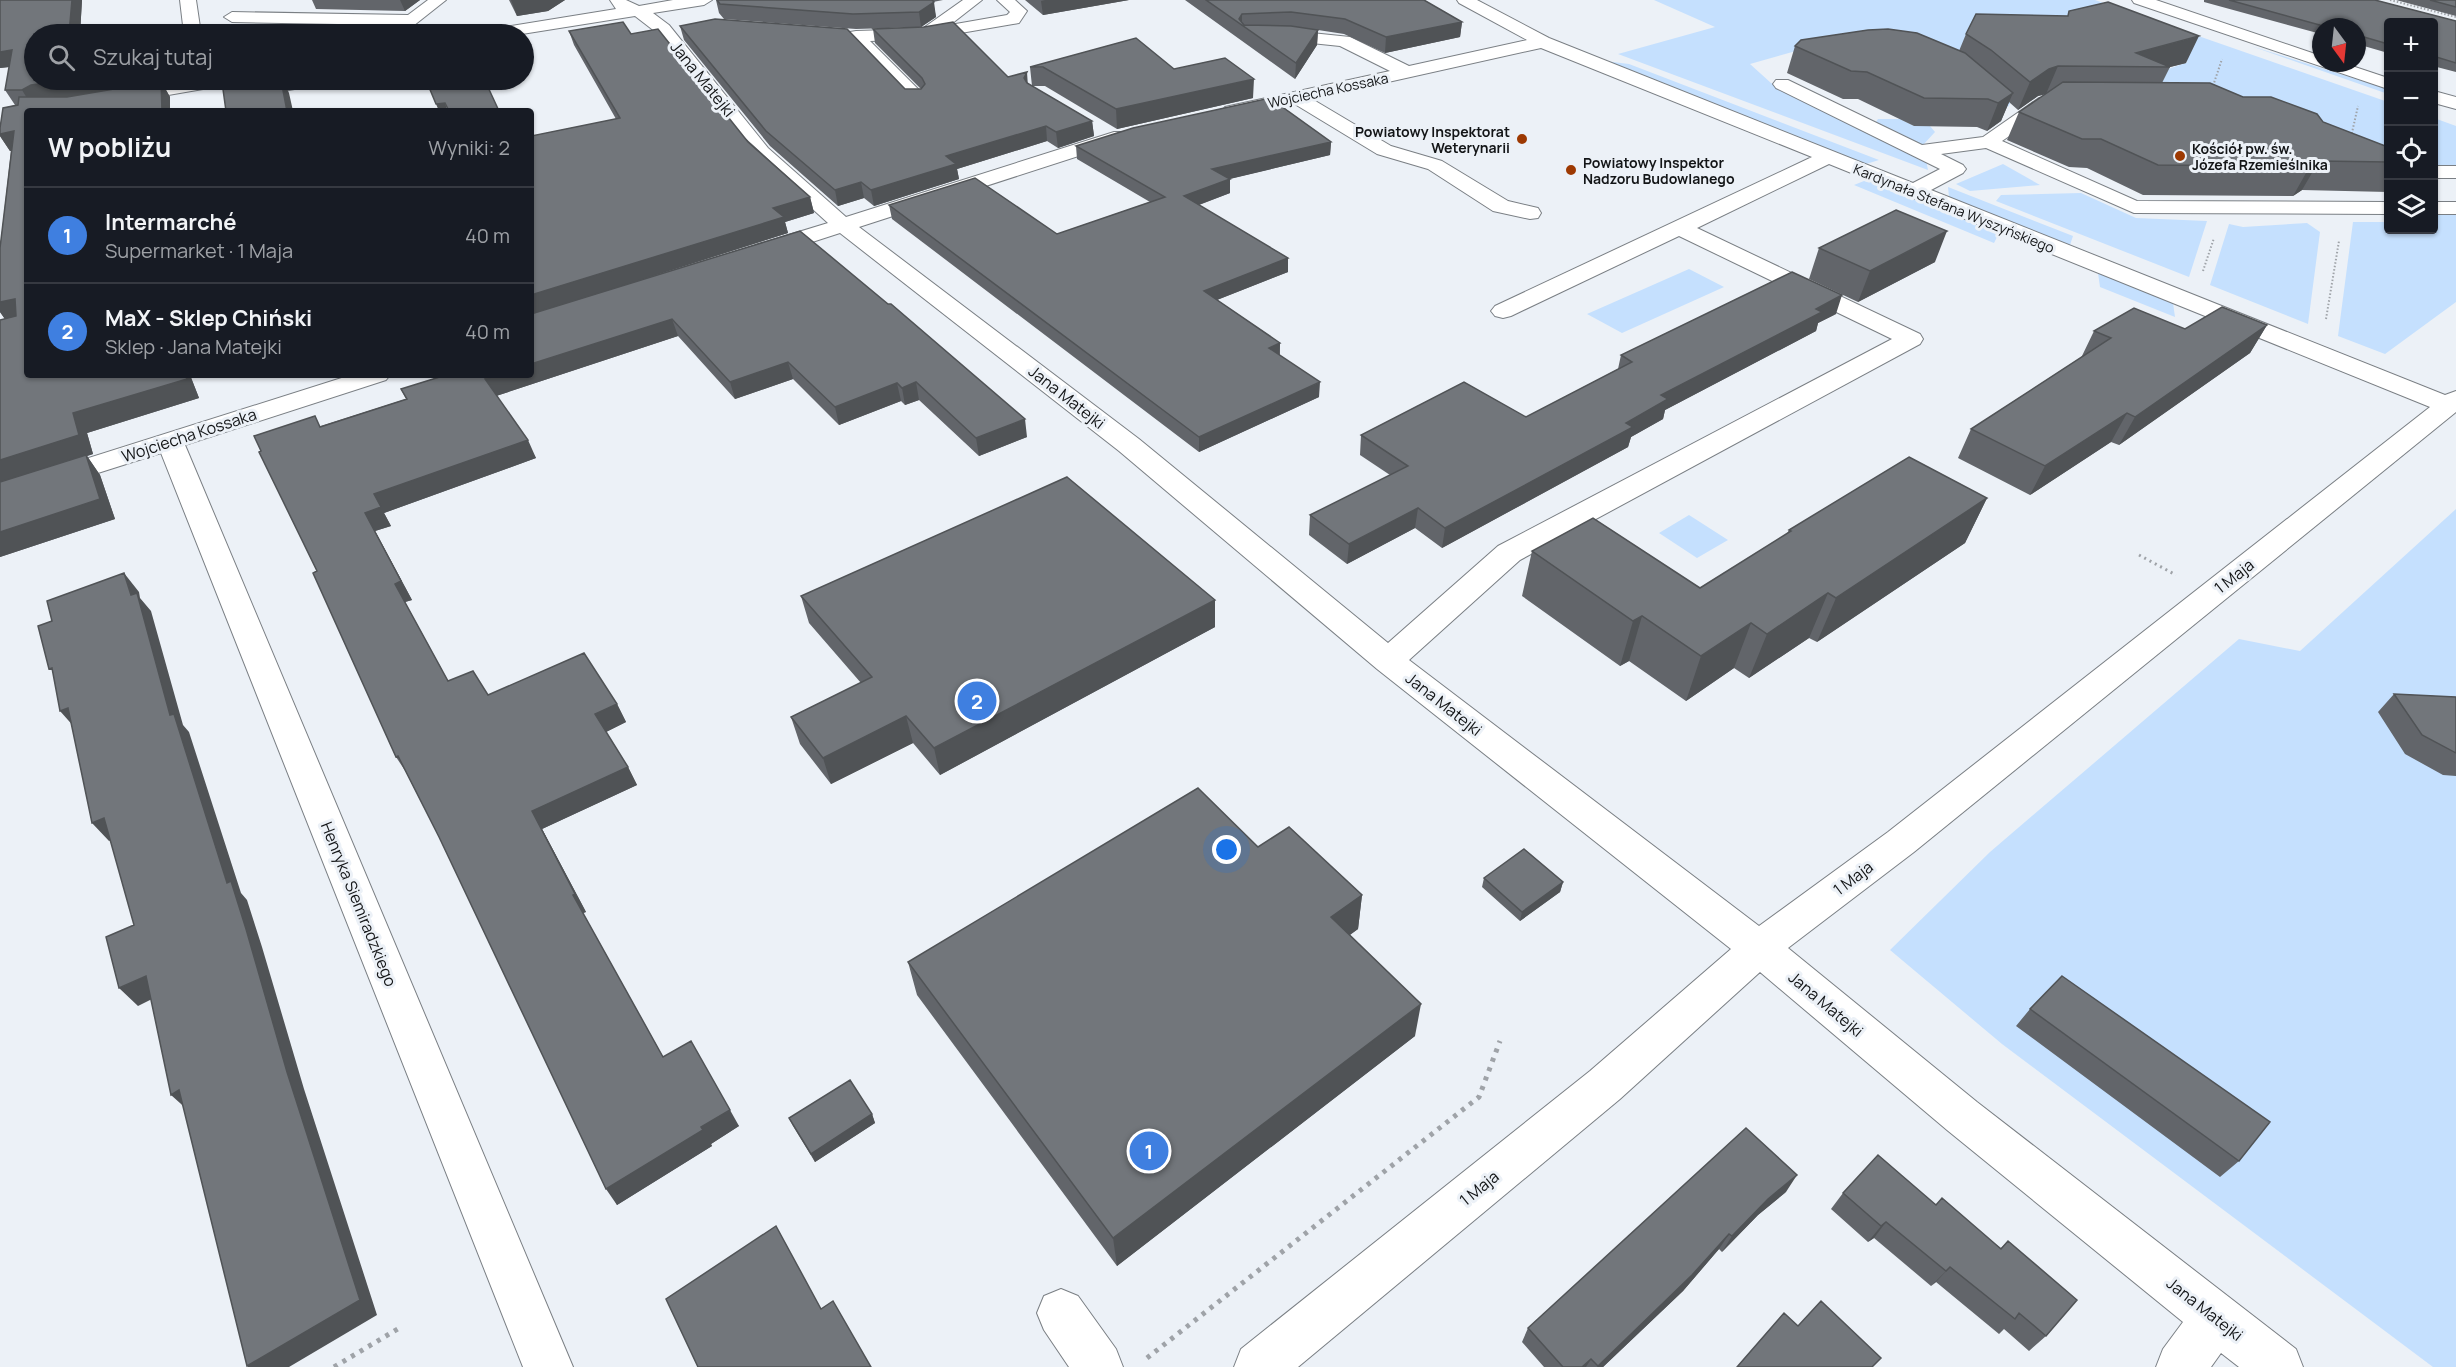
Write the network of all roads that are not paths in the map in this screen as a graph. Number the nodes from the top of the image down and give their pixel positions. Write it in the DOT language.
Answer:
graph roads {
  1 [pos="188,0"];
  2 [pos="438,0"];
  3 [pos="618,0"];
  4 [pos="704,0"];
  5 [pos="974,0"];
  6 [pos="1005,0"];
  7 [pos="1465,0"];
  8 [pos="2140,0"];
  9 [pos="642,5"];
  10 [pos="231,9"];
  11 [pos="413,20"];
  12 [pos="655,22"];
  13 [pos="192,24"];
  14 [pos="232,24"];
  15 [pos="406,24"];
  16 [pos="534,26"];
  17 [pos="834,34"];
  18 [pos="926,34"];
  19 [pos="1260,34"];
  20 [pos="856,36"];
  21 [pos="534,42"];
  22 [pos="1543,42"];
  23 [pos="2312,58"];
  24 [pos="1407,72"];
  25 [pos="2353,72"];
  26 [pos="2384,83"];
  27 [pos="1782,84"];
  28 [pos="158,90"];
  29 [pos="167,90"];
  30 [pos="155,92"];
  31 [pos="1296,97"];
  32 [pos="916,98"];
  33 [pos="2438,99"];
  34 [pos="2070,102"];
  35 [pos="2456,104"];
  36 [pos="1999,106"];
  37 [pos="60,108"];
  38 [pos="1218,114"];
  39 [pos="2017,122"];
  40 [pos="1096,127"];
  41 [pos="1140,132"];
  42 [pos="1116,138"];
  43 [pos="1988,142"];
  44 [pos="1919,151"];
  45 [pos="2012,152"];
  46 [pos="1828,157"];
  47 [pos="1956,169"];
  48 [pos="2438,172"];
  49 [pos="2456,172"];
  50 [pos="1913,191"];
  51 [pos="2384,208"];
  52 [pos="2438,208"];
  53 [pos="2456,208"];
  54 [pos="1530,213"];
  55 [pos="843,225"];
  56 [pos="1678,227"];
  57 [pos="743,257"];
  58 [pos="1503,311"];
  59 [pos="368,378"];
  60 [pos="2452,402"];
  61 [pos="170,442"];
  62 [pos="0,495"];
  63 [pos="1388,661"];
  64 [pos="1759,948"];
  65 [pos="1061,1313"];
  66 [pos="2216,1318"];
  67 [pos="1120,1364"];
  68 [pos="548,1367"];
  69 [pos="1259,1367"];
  70 [pos="2181,1367"];
  71 [pos="2278,1367"];
  1 -- 13 [label="street"];
  2 -- 11 [label="street"];
  3 -- 9 [label="street, Jana Matejki"];
  4 -- 9 [label="street"];
  5 -- 18 [label="street"];
  6 -- 18 [label="street"];
  7 -- 22 [label="street, Kardynała Stefana Wyszyńskiego"];
  8 -- 23 [label="street"];
  9 -- 12 [label="street, Jana Matejki"];
  9 -- 16 [label="street"];
  10 -- 11 [label="street"];
  10 -- 14 [label="street"];
  11 -- 15 [label="street"];
  12 -- 21 [label="street"];
  12 -- 55 [label="street, Jana Matejki"];
  17 -- 20 [label="street"];
  18 -- 20 [label="street"];
  19 -- 24 [label="street"];
  20 -- 32 [label="street"];
  22 -- 24 [label="street, Wojciecha Kossaka"];
  22 -- 46 [label="street, Kardynała Stefana Wyszyńskiego"];
  24 -- 31 [label="street, Wojciecha Kossaka"];
  25 -- 26 [label="street"];
  27 -- 44 [label="street"];
  28 -- 30 [label="street"];
  29 -- 30 [label="street"];
  30 -- 37 [label="street"];
  31 -- 38 [label="street, Wojciecha Kossaka"];
  31 -- 54 [label="street"];
  33 -- 35 [label="street"];
  34 -- 39 [label="street"];
  36 -- 39 [label="street"];
  39 -- 43 [label="street"];
  40 -- 42 [label="street"];
  41 -- 42 [label="street"];
  42 -- 55 [label="street"];
  43 -- 44 [label="street"];
  43 -- 45 [label="street"];
  44 -- 47 [label="street"];
  45 -- 47 [label="street"];
  45 -- 51 [label="street"];
  46 -- 50 [label="street, Kardynała Stefana Wyszyńskiego"];
  46 -- 56 [label="street"];
  47 -- 50 [label="street"];
  48 -- 49 [label="street"];
  50 -- 60 [label="street, Kardynała Stefana Wyszyńskiego"];
  52 -- 53 [label="street"];
  55 -- 57 [label="street"];
  55 -- 63 [label="street, Jana Matejki"];
  56 -- 58 [label="street"];
  56 -- 63 [label="street"];
  59 -- 61 [label="street, Wojciecha Kossaka"];
  60 -- 64 [label="street, 1 Maja"];
  61 -- 62 [label="street, Wojciecha Kossaka"];
  61 -- 68 [label="street, Henryka Siemiradzkiego"];
  63 -- 64 [label="street, Jana Matejki"];
  64 -- 66 [label="street, Jana Matejki"];
  64 -- 69 [label="street, 1 Maja"];
  65 -- 67 [label="street"];
  66 -- 70 [label="street"];
  66 -- 71 [label="street, Jana Matejki"];
}
